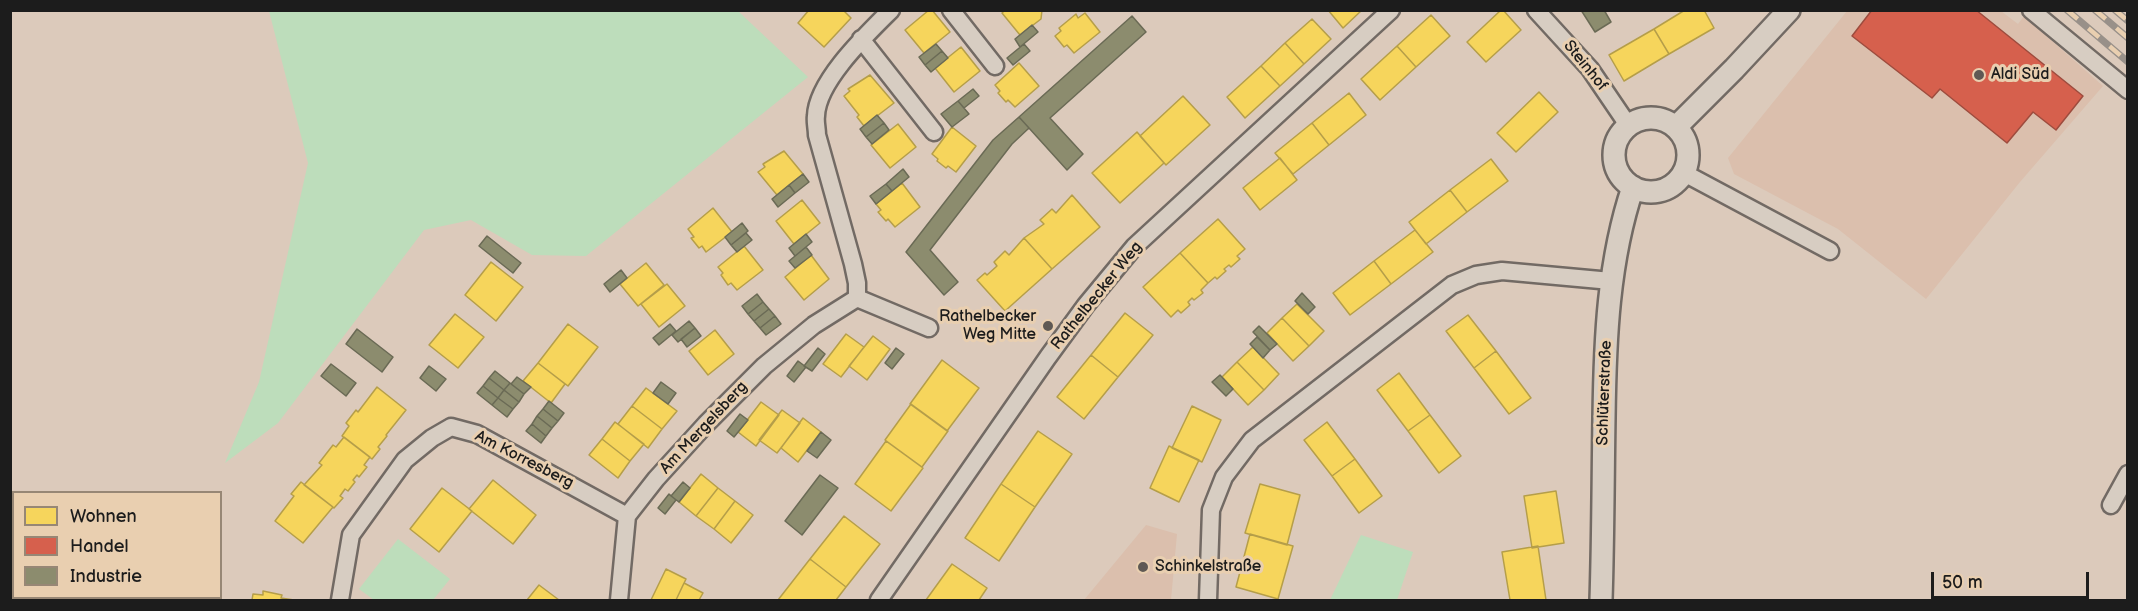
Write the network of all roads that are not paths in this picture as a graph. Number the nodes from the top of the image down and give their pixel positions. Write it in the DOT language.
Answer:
graph roads {
  1 [pos="891,10"];
  2 [pos="951,10"];
  3 [pos="1391,10"];
  4 [pos="1536,10"];
  5 [pos="1789,10"];
  6 [pos="2031,10"];
  7 [pos="861,39"];
  8 [pos="995,66"];
  9 [pos="2127,90"];
  10 [pos="1628,125"];
  11 [pos="1676,127"];
  12 [pos="934,132"];
  13 [pos="1684,173"];
  14 [pos="1633,187"];
  15 [pos="1830,250"];
  16 [pos="1611,281"];
  17 [pos="857,298"];
  18 [pos="929,328"];
  19 [pos="2127,474"];
  20 [pos="2111,505"];
  21 [pos="627,516"];
  22 [pos="340,600"];
  23 [pos="619,600"];
  24 [pos="879,600"];
  25 [pos="1208,600"];
  26 [pos="1603,600"];
  1 -- 7 [label="street"];
  2 -- 8 [label="street"];
  3 -- 24 [label="street, Rathelbecker Weg"];
  4 -- 10 [label="street, Steinhof"];
  5 -- 11 [label="street"];
  6 -- 9 [label="street"];
  7 -- 12 [label="street"];
  7 -- 17 [label="street"];
  10 -- 11 [label="street"];
  10 -- 14 [label="street"];
  11 -- 13 [label="street"];
  13 -- 14 [label="street"];
  13 -- 15 [label="street"];
  14 -- 16 [label="street, Schlüterstraße"];
  16 -- 25 [label="street"];
  16 -- 26 [label="street, Schlüterstraße"];
  17 -- 18 [label="street"];
  17 -- 21 [label="street, Am Mergelsberg"];
  19 -- 20 [label="street"];
  21 -- 22 [label="street, Am Korresberg"];
  21 -- 23 [label="street"];
}
